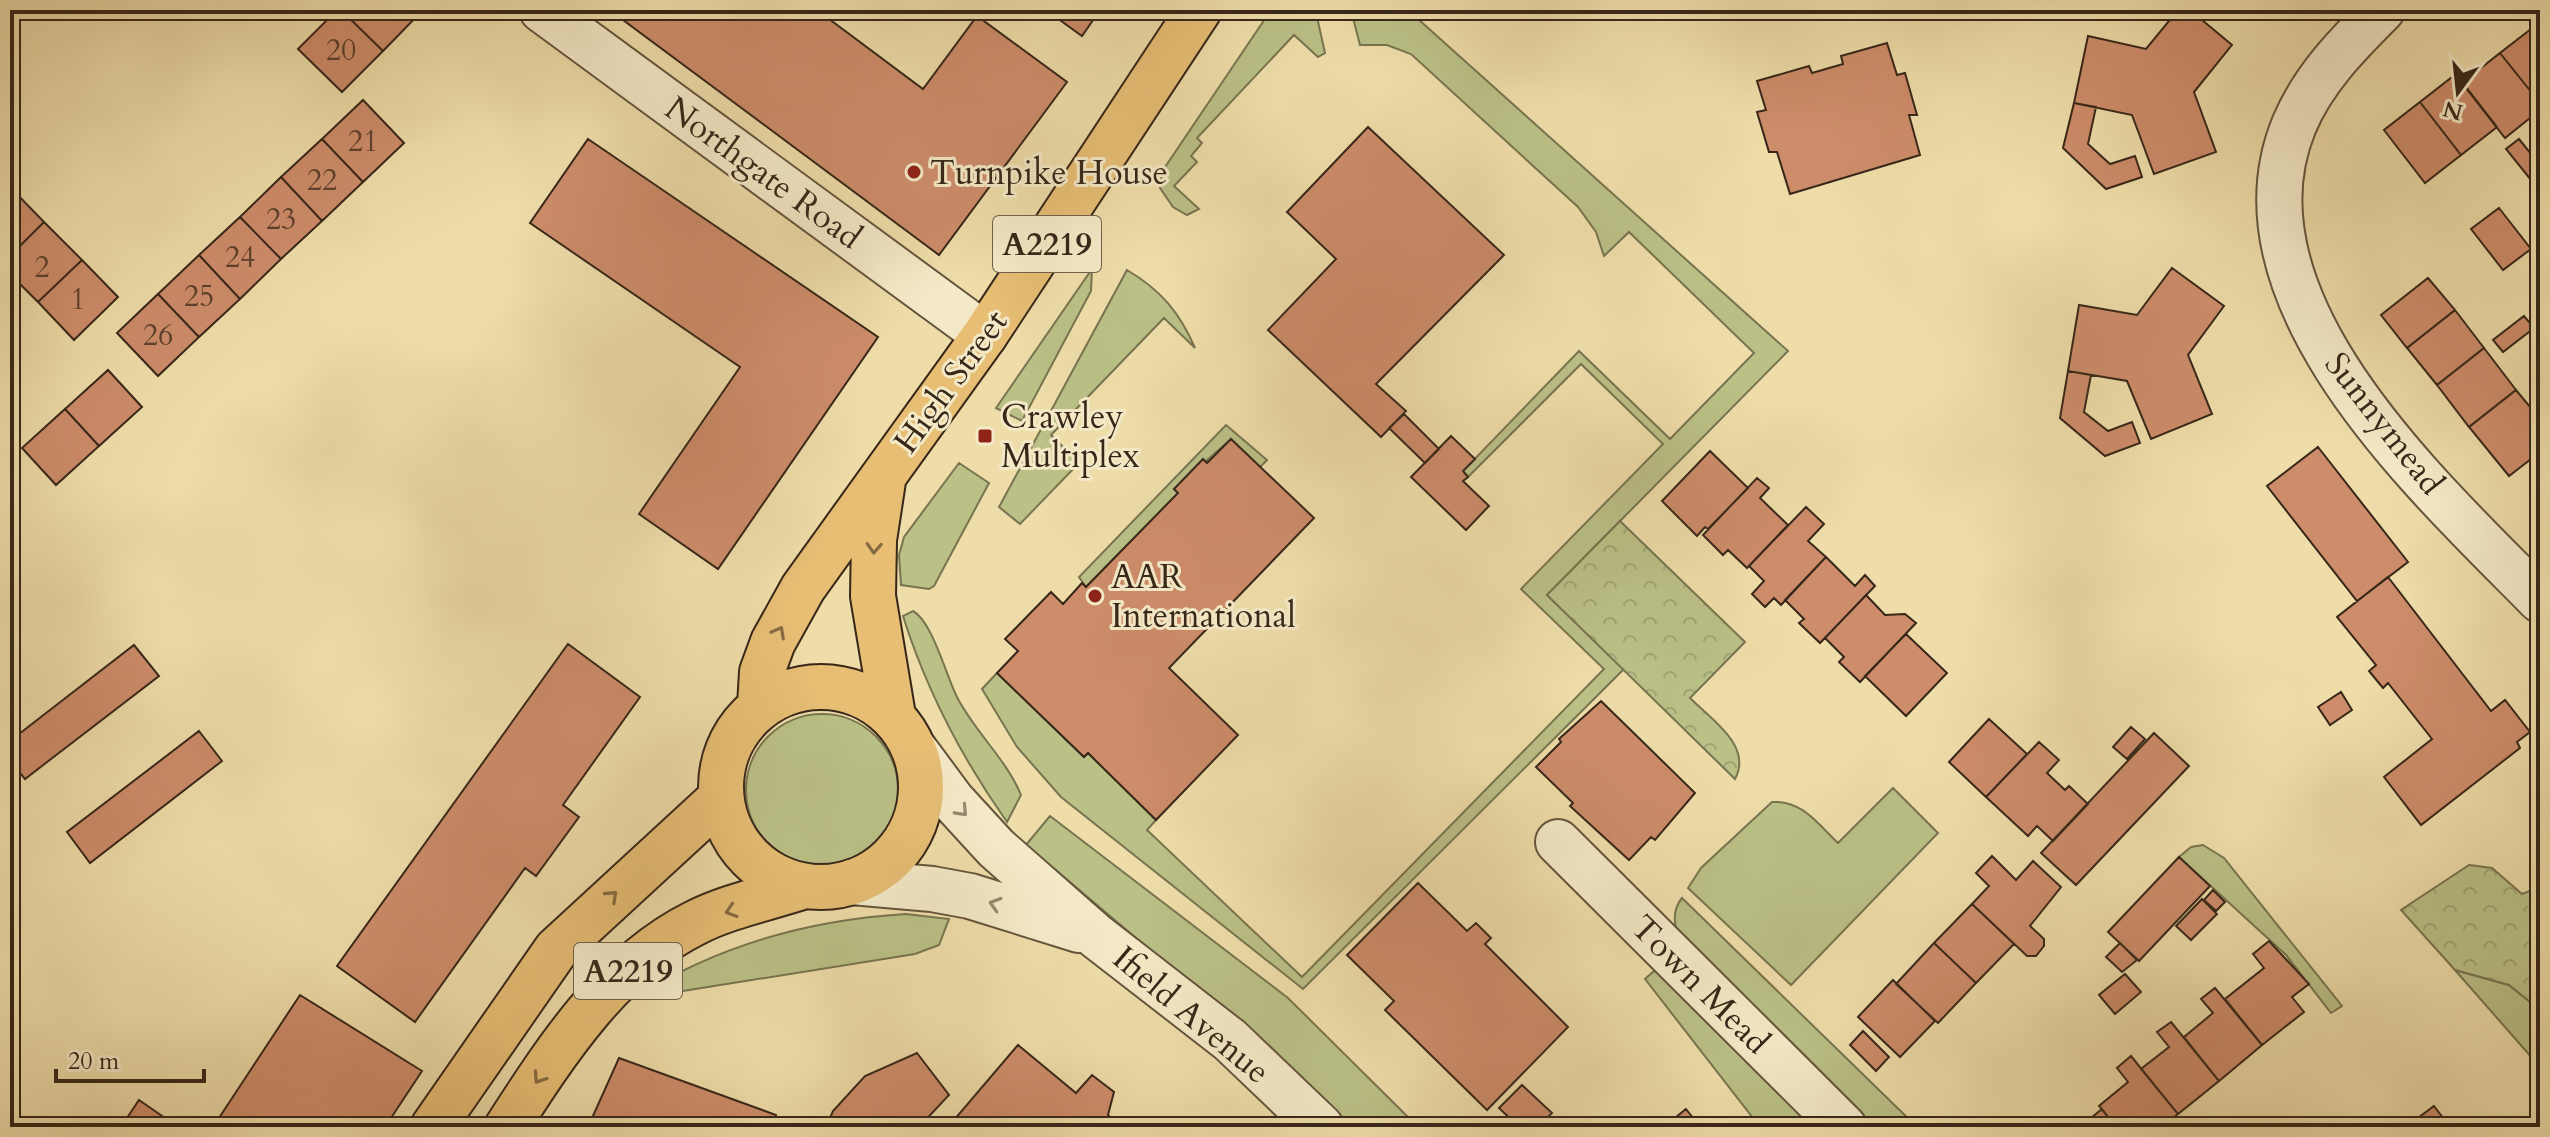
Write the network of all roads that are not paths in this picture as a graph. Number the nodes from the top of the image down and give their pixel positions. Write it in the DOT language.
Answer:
graph roads {
  1 [pos="542,10"];
  2 [pos="1199,10"];
  3 [pos="2382,10"];
  4 [pos="985,335"];
  5 [pos="885,471"];
  6 [pos="2540,600"];
  7 [pos="760,706"];
  8 [pos="904,733"];
  9 [pos="721,798"];
  10 [pos="1558,842"];
  11 [pos="852,882"];
  12 [pos="805,886"];
  13 [pos="1096,936"];
  14 [pos="433,1127"];
  15 [pos="507,1127"];
  16 [pos="1321,1127"];
  17 [pos="1844,1127"];
  1 -- 4 [label="street, Northgate Road"];
  2 -- 4 [label="main road, High Street / A2219"];
  3 -- 6 [label="street, Sunnymead"];
  4 -- 5 [label="main road, High Street / A2219"];
  7 -- 5 [label="main road, High Street / A2219, one-way"];
  5 -- 8 [label="main road, High Street / A2219, one-way"];
  7 -- 8 [label="main road, A2219"];
  7 -- 9 [label="main road, A2219"];
  8 -- 11 [label="main road, A2219"];
  8 -- 13 [label="street, Ifield Avenue, one-way"];
  9 -- 12 [label="main road, A2219"];
  14 -- 9 [label="main road, A2219, one-way"];
  10 -- 17 [label="street, Town Mead"];
  11 -- 12 [label="main road, A2219"];
  13 -- 11 [label="street, Ifield Avenue, one-way"];
  12 -- 15 [label="main road, A2219, one-way"];
  13 -- 16 [label="street, Ifield Avenue"];
}
